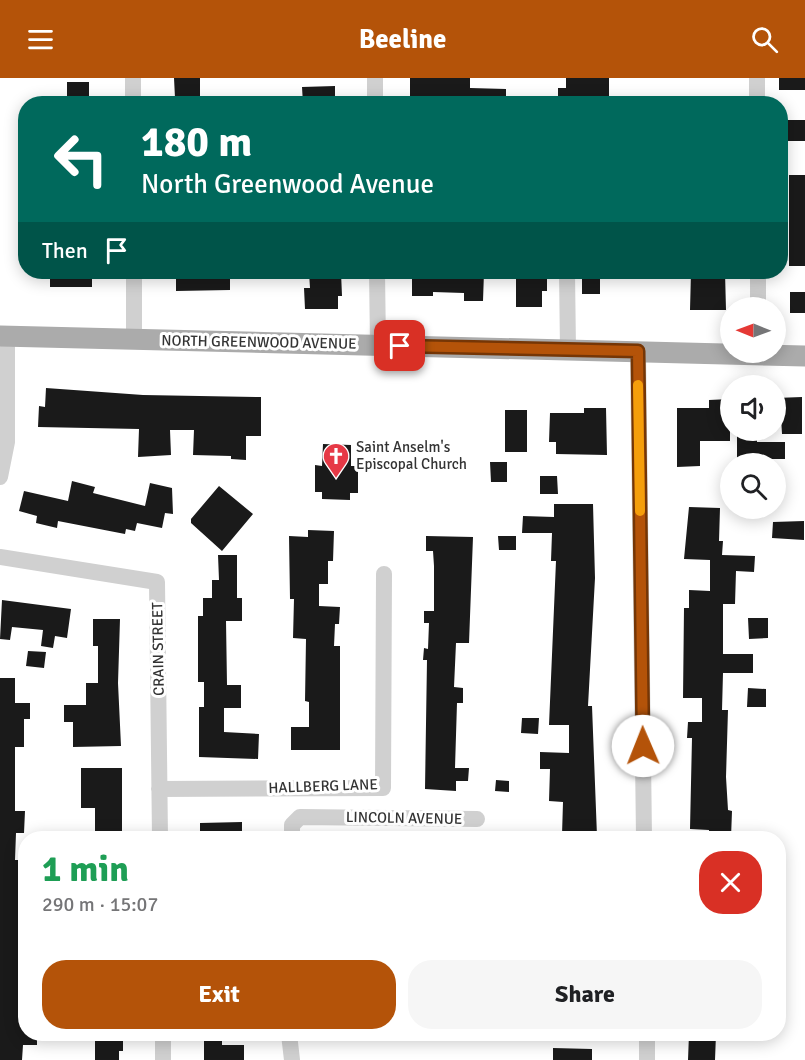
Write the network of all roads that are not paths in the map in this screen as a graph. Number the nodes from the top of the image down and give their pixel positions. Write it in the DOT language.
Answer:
graph roads {
  1 [pos="133,78"];
  2 [pos="375,78"];
  3 [pos="757,78"];
  4 [pos="133,96"];
  5 [pos="375,96"];
  6 [pos="757,96"];
  7 [pos="134,279"];
  8 [pos="377,279"];
  9 [pos="567,279"];
  10 [pos="758,279"];
  11 [pos="758,297"];
  12 [pos="3,336"];
  13 [pos="134,339"];
  14 [pos="378,345"];
  15 [pos="568,350"];
  16 [pos="638,351"];
  17 [pos="720,353"];
  18 [pos="786,355"];
  19 [pos="805,356"];
  20 [pos="0,477"];
  21 [pos="0,557"];
  22 [pos="384,574"];
  23 [pos="328,788"];
  24 [pos="159,789"];
  25 [pos="330,816"];
  26 [pos="477,819"];
  27 [pos="160,831"];
  28 [pos="292,831"];
  29 [pos="644,831"];
  30 [pos="163,1041"];
  31 [pos="290,1041"];
  32 [pos="647,1041"];
  33 [pos="163,1060"];
  34 [pos="292,1060"];
  35 [pos="647,1060"];
  1 -- 4 [label="street"];
  2 -- 5 [label="street"];
  3 -- 6 [label="street"];
  7 -- 13 [label="street"];
  8 -- 14 [label="street"];
  9 -- 15 [label="street"];
  10 -- 11 [label="street"];
  12 -- 13 [label="main road, NORTH GREENWOOD AVENUE"];
  12 -- 20 [label="street"];
  13 -- 14 [label="main road, NORTH GREENWOOD AVENUE"];
  14 -- 15 [label="main road, NORTH GREENWOOD AVENUE"];
  15 -- 16 [label="main road, NORTH GREENWOOD AVENUE"];
  16 -- 17 [label="main road, NORTH GREENWOOD AVENUE"];
  16 -- 29 [label="street"];
  18 -- 19 [label="main road, NORTH GREENWOOD AVENUE"];
  21 -- 24 [label="street, CRAIN STREET"];
  22 -- 23 [label="street, HALLBERG LANE"];
  23 -- 24 [label="street, HALLBERG LANE"];
  23 -- 25 [label="street, LINCOLN AVENUE"];
  24 -- 27 [label="street, CRAIN STREET"];
  25 -- 26 [label="street, LINCOLN AVENUE"];
  25 -- 28 [label="street, LINCOLN AVENUE"];
  30 -- 33 [label="street"];
  31 -- 34 [label="street"];
  32 -- 35 [label="street"];
}
